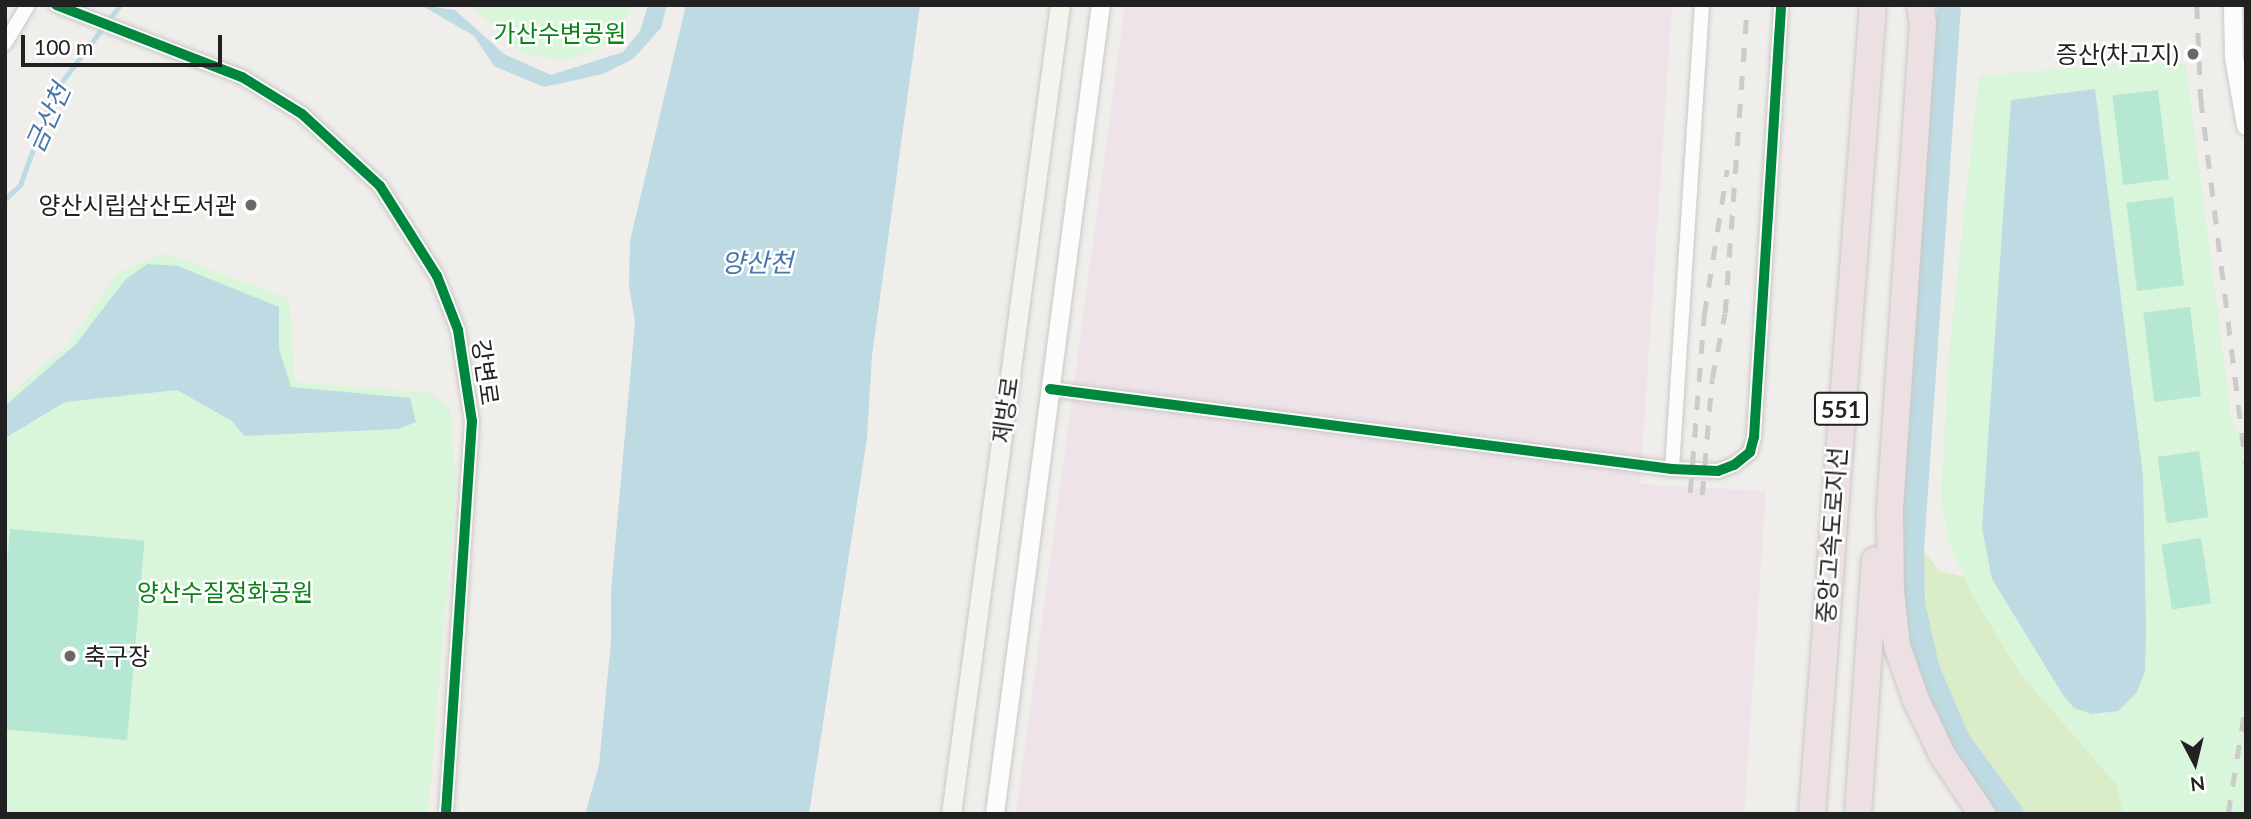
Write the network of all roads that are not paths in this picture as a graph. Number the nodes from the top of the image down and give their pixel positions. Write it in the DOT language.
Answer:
graph roads {
  1 [pos="28,5"];
  2 [pos="56,5"];
  3 [pos="1060,5"];
  4 [pos="1101,5"];
  5 [pos="1702,5"];
  6 [pos="1781,5"];
  7 [pos="1873,5"];
  8 [pos="1913,5"];
  9 [pos="1920,5"];
  10 [pos="2237,16"];
  11 [pos="5,43"];
  12 [pos="2240,57"];
  13 [pos="2246,126"];
  14 [pos="1050,389"];
  15 [pos="1672,469"];
  16 [pos="1822,670"];
  17 [pos="446,814"];
  18 [pos="951,814"];
  19 [pos="995,814"];
  20 [pos="1800,814"];
  21 [pos="1812,814"];
  22 [pos="1858,814"];
  23 [pos="1982,814"];
  1 -- 11 [label="street"];
  2 -- 17 [label="street, 강변로"];
  3 -- 18 [label="main road, 제방로"];
  4 -- 14 [label="street"];
  5 -- 15 [label="street"];
  6 -- 15 [label="street"];
  7 -- 16 [label="highway, 중앙고속도로지선 / 551"];
  8 -- 22 [label="highway, 중앙고속도로지선 / 551"];
  9 -- 23 [label="highway"];
  10 -- 12 [label="street"];
  12 -- 13 [label="street"];
  14 -- 15 [label="street"];
  14 -- 19 [label="street"];
  16 -- 20 [label="highway"];
  16 -- 21 [label="highway, 중앙고속도로지선 / 551"];
}
